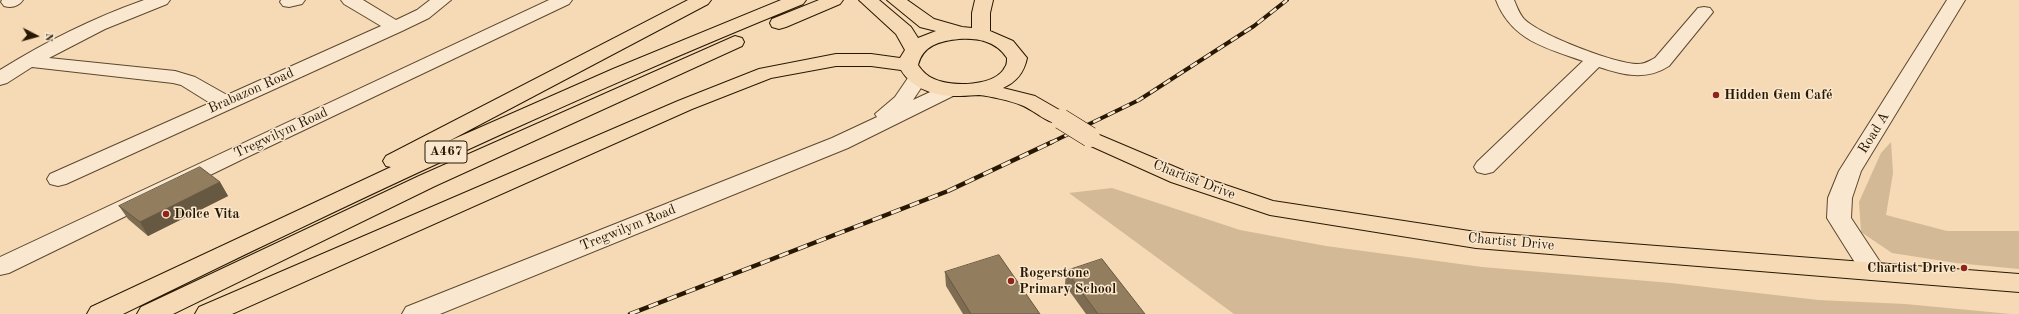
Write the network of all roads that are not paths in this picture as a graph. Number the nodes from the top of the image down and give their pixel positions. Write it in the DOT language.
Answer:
graph roads {
  1 [pos="161,0"];
  2 [pos="350,0"];
  3 [pos="442,0"];
  4 [pos="563,0"];
  5 [pos="702,0"];
  6 [pos="797,0"];
  7 [pos="834,0"];
  8 [pos="896,0"];
  9 [pos="984,0"];
  10 [pos="869,1"];
  11 [pos="1953,1"];
  12 [pos="1506,4"];
  13 [pos="1704,12"];
  14 [pos="395,27"];
  15 [pos="959,33"];
  16 [pos="981,34"];
  17 [pos="1596,59"];
  18 [pos="26,61"];
  19 [pos="913,64"];
  20 [pos="1014,71"];
  21 [pos="0,78"];
  22 [pos="978,89"];
  23 [pos="950,90"];
  24 [pos="1028,100"];
  25 [pos="224,103"];
  26 [pos="840,143"];
  27 [pos="1485,167"];
  28 [pos="58,179"];
  29 [pos="0,268"];
  30 [pos="1873,271"];
  31 [pos="2019,283"];
  32 [pos="89,314"];
  33 [pos="100,314"];
  34 [pos="150,314"];
  35 [pos="208,314"];
  36 [pos="415,314"];
  1 -- 18 [label="street"];
  2 -- 14 [label="street"];
  3 -- 14 [label="street, Brabazon Road"];
  4 -- 29 [label="street, Tregwilym Road"];
  5 -- 32 [label="main road"];
  6 -- 33 [label="main road, A467"];
  7 -- 34 [label="main road, A467"];
  8 -- 15 [label="main road"];
  9 -- 16 [label="main road"];
  10 -- 19 [label="main road"];
  11 -- 30 [label="street, Road A"];
  12 -- 17 [label="street"];
  13 -- 17 [label="street"];
  14 -- 25 [label="street, Brabazon Road"];
  15 -- 16 [label="main road"];
  15 -- 19 [label="main road"];
  16 -- 20 [label="main road"];
  17 -- 27 [label="street"];
  18 -- 21 [label="street"];
  18 -- 25 [label="street"];
  19 -- 23 [label="main road, Chartist Drive"];
  19 -- 26 [label="street, Tregwilym Road"];
  19 -- 35 [label="main road, Chartist Drive"];
  20 -- 22 [label="main road, Chartist Drive"];
  20 -- 24 [label="main road"];
  22 -- 23 [label="main road, Chartist Drive"];
  22 -- 24 [label="main road, Chartist Drive"];
  23 -- 26 [label="street, Tregwilym Road"];
  24 -- 30 [label="main road, Chartist Drive, bridge"];
  25 -- 28 [label="street, Brabazon Road"];
  26 -- 36 [label="street, Tregwilym Road"];
  30 -- 31 [label="main road, Chartist Drive"];
}
